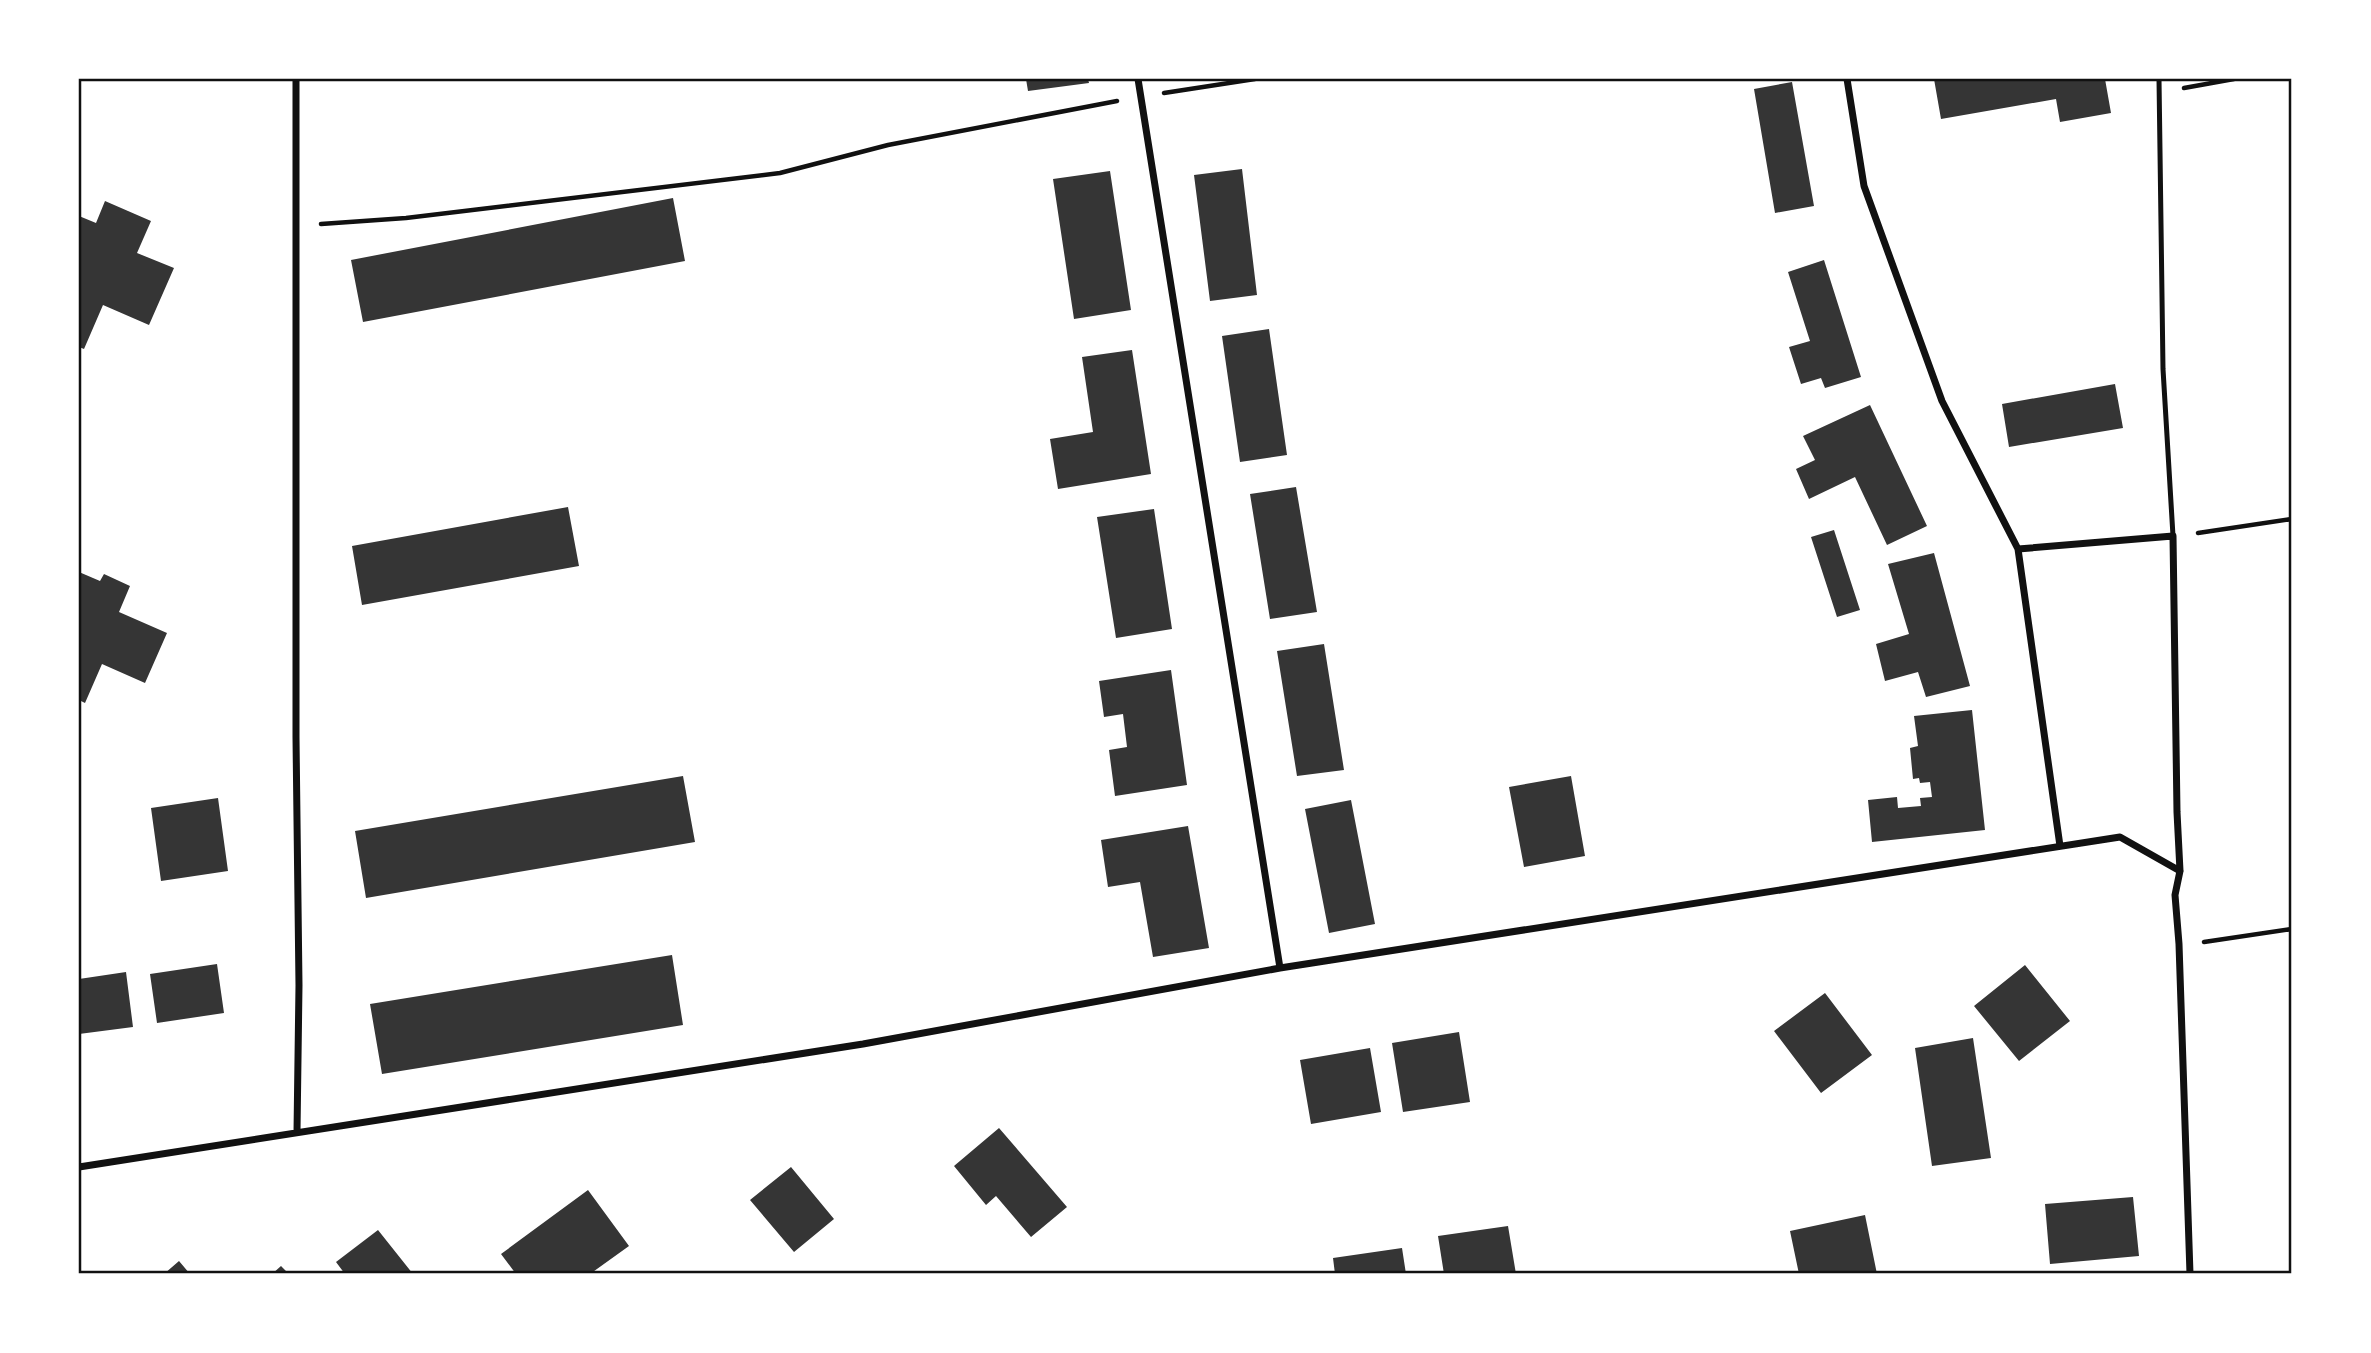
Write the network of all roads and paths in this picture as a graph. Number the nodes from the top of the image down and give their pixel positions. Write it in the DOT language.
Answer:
graph roads {
  1 [pos="296,79"];
  2 [pos="1138,79"];
  3 [pos="1255,79"];
  4 [pos="1847,79"];
  5 [pos="2159,79"];
  6 [pos="2234,79"];
  7 [pos="2159,92"];
  8 [pos="1141,96"];
  9 [pos="296,225"];
  10 [pos="2292,519"];
  11 [pos="2173,536"];
  12 [pos="2018,549"];
  13 [pos="2060,846"];
  14 [pos="2180,871"];
  15 [pos="2292,929"];
  16 [pos="2179,944"];
  17 [pos="1280,968"];
  18 [pos="297,1132"];
  19 [pos="79,1167"];
  20 [pos="2190,1274"];
  1 -- 9 [label="street"];
  2 -- 8 [label="street"];
  3 -- 8 [label="path"];
  4 -- 12 [label="street"];
  5 -- 7 [label="lane"];
  6 -- 7 [label="path"];
  7 -- 11 [label="lane"];
  8 -- 9 [label="path"];
  8 -- 17 [label="street"];
  9 -- 18 [label="street"];
  10 -- 11 [label="path"];
  11 -- 12 [label="street"];
  11 -- 14 [label="street"];
  12 -- 13 [label="street"];
  13 -- 14 [label="street"];
  13 -- 17 [label="street"];
  14 -- 16 [label="street"];
  15 -- 16 [label="path"];
  16 -- 20 [label="street"];
  17 -- 18 [label="street"];
  18 -- 19 [label="street"];
}
